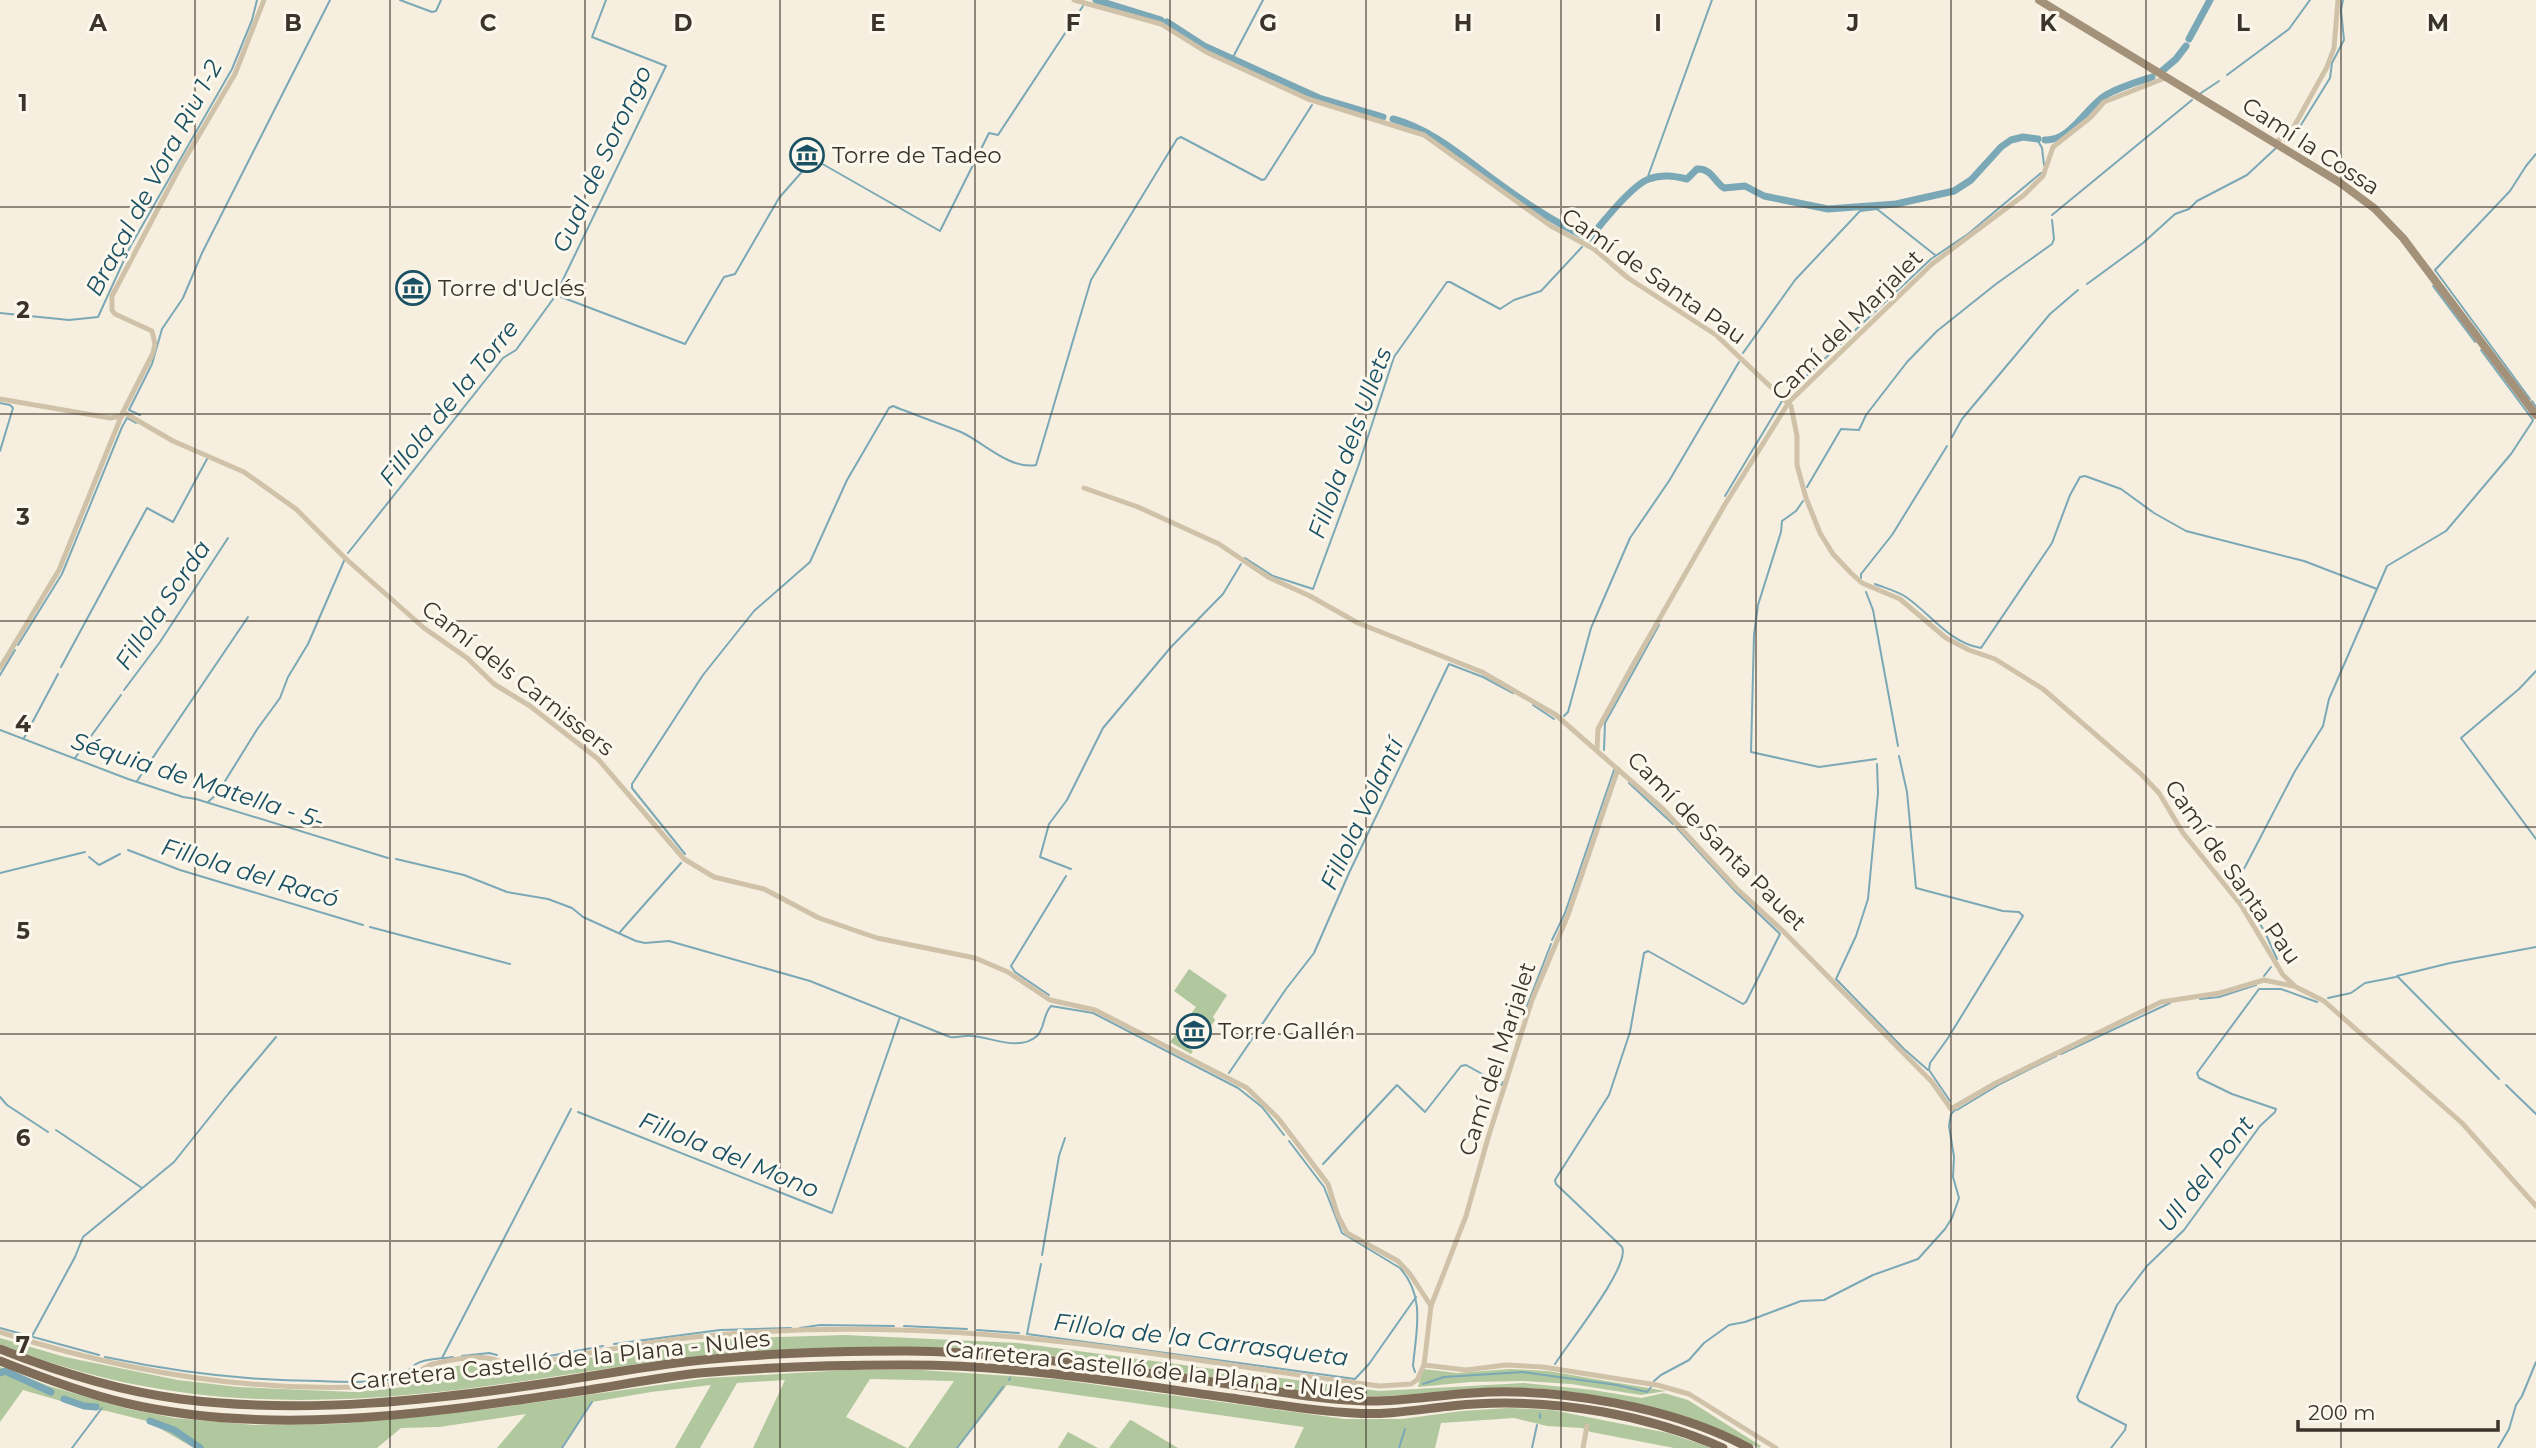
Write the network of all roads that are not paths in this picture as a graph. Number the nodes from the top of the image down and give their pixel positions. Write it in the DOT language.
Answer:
graph roads {
  1 [pos="264,0"];
  2 [pos="1074,0"];
  3 [pos="2039,0"];
  4 [pos="2338,0"];
  5 [pos="2165,78"];
  6 [pos="2274,143"];
  7 [pos="0,399"];
  8 [pos="1789,402"];
  9 [pos="123,414"];
  10 [pos="2536,415"];
  11 [pos="1084,488"];
  12 [pos="0,668"];
  13 [pos="1597,749"];
  14 [pos="1618,769"];
  15 [pos="2296,987"];
  16 [pos="2536,1206"];
  17 [pos="1431,1306"];
  18 [pos="0,1332"];
  19 [pos="0,1349"];
  20 [pos="0,1361"];
  21 [pos="1424,1365"];
  22 [pos="1587,1426"];
  23 [pos="1583,1448"];
  24 [pos="1723,1448"];
  25 [pos="1749,1448"];
  26 [pos="1776,1448"];
  1 -- 9 [label="street"];
  2 -- 8 [label="street, Camí de Santa Pau"];
  3 -- 5 [label="street, Camí la Cossa"];
  4 -- 6 [label="street"];
  5 -- 6 [label="street, Camí la Cossa"];
  5 -- 8 [label="street, Camí del Marjalet"];
  6 -- 10 [label="street, Camí la Cossa"];
  7 -- 9 [label="street, Camí dels Carnissers"];
  8 -- 13 [label="street, Camí del Marjalet"];
  8 -- 15 [label="street, Camí de Santa Pau"];
  9 -- 12 [label="street"];
  9 -- 17 [label="street, Camí dels Carnissers"];
  11 -- 13 [label="street, Camí de Santa Pauet"];
  13 -- 14 [label="street, Camí de Santa Pauet"];
  14 -- 15 [label="street, Camí de Santa Pauet"];
  14 -- 17 [label="street, Camí del Marjalet"];
  15 -- 16 [label="street, Camí de Santa Pau"];
  17 -- 21 [label="street, Camí del Marjalet"];
  18 -- 21 [label="street"];
  19 -- 25 [label="main road, Carretera Castelló de la Plana - Nules"];
  20 -- 24 [label="main road, Carretera Castelló de la Plana - Nules"];
  21 -- 26 [label="street"];
  22 -- 23 [label="street"];
}
